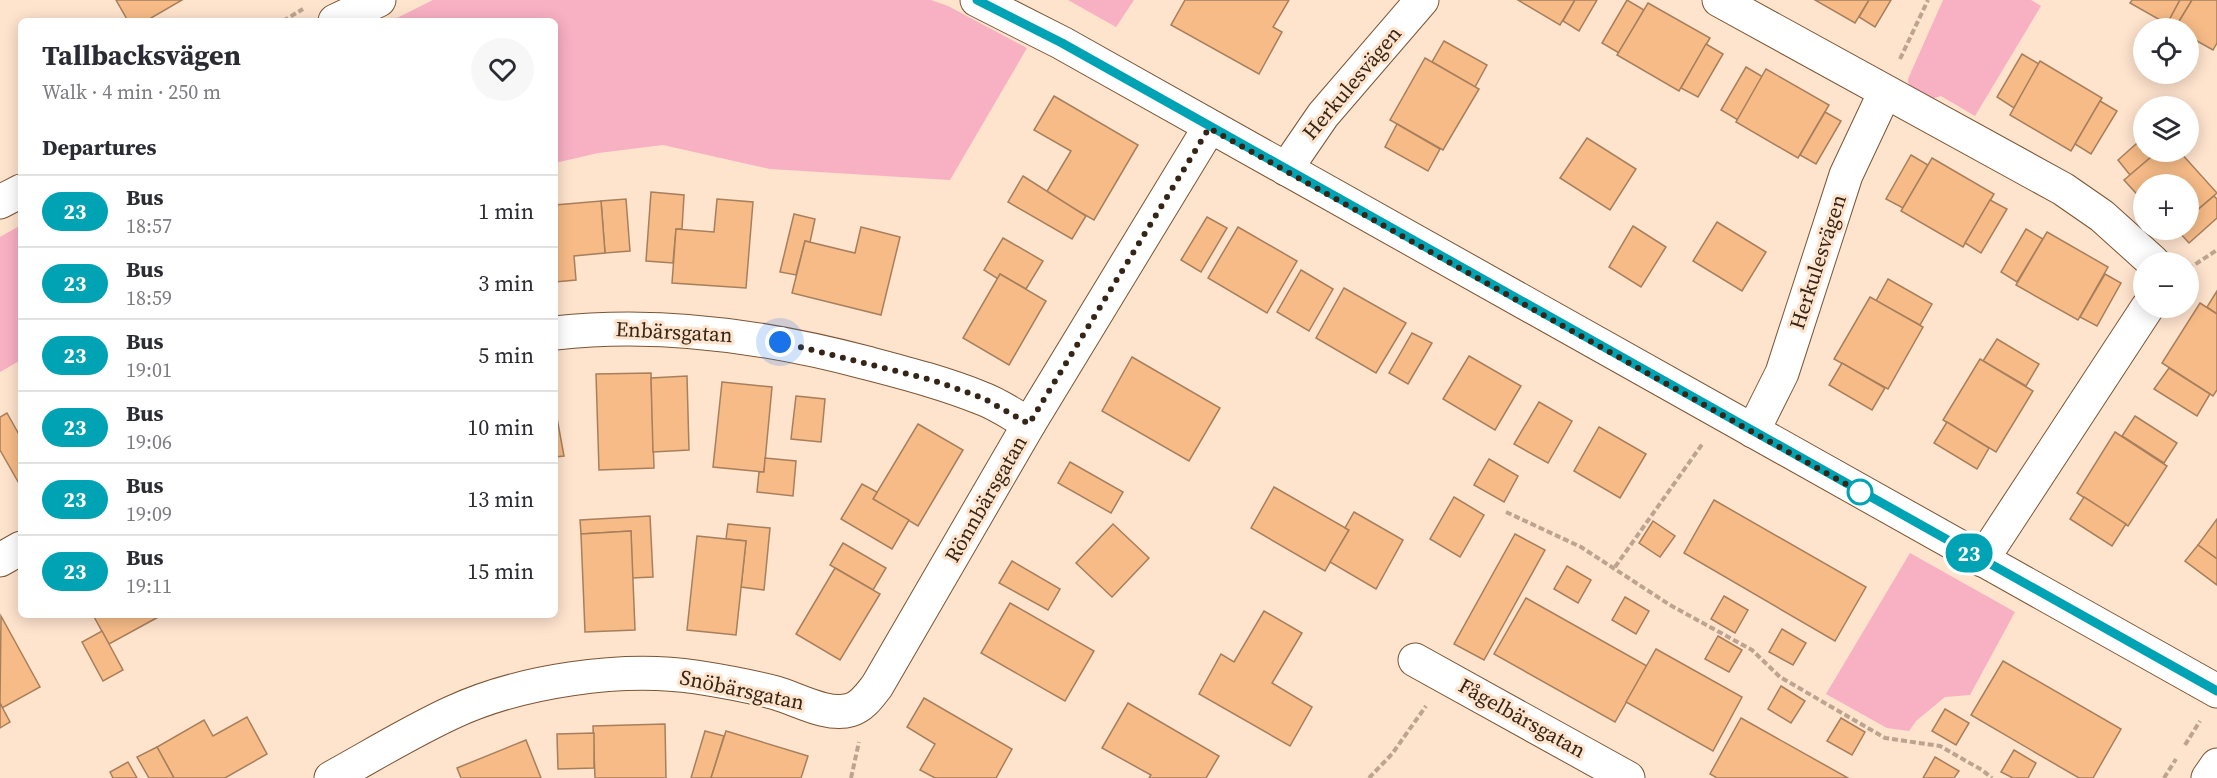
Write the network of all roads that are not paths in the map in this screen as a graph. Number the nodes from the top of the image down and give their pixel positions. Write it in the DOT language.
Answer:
graph roads {
  1 [pos="379,0"];
  2 [pos="977,0"];
  3 [pos="1422,0"];
  4 [pos="1719,0"];
  5 [pos="341,18"];
  6 [pos="1885,92"];
  7 [pos="1209,128"];
  8 [pos="1286,169"];
  9 [pos="18,193"];
  10 [pos="0,202"];
  11 [pos="2142,252"];
  12 [pos="2140,318"];
  13 [pos="558,333"];
  14 [pos="1029,424"];
  15 [pos="1752,431"];
  16 [pos="18,550"];
  17 [pos="0,560"];
  18 [pos="1982,560"];
  19 [pos="1415,660"];
  20 [pos="2211,703"];
  21 [pos="850,711"];
  22 [pos="2217,765"];
  23 [pos="331,778"];
  24 [pos="1628,778"];
  25 [pos="2208,778"];
  1 -- 5 [label="street"];
  2 -- 7 [label="street"];
  3 -- 8 [label="street, Herkulesvägen"];
  4 -- 6 [label="street"];
  6 -- 11 [label="street"];
  6 -- 15 [label="street, Herkulesvägen"];
  7 -- 8 [label="street"];
  7 -- 14 [label="street, Rönnbärsgatan"];
  8 -- 15 [label="street"];
  9 -- 10 [label="street"];
  12 -- 18 [label="street"];
  13 -- 14 [label="street, Enbärsgatan"];
  14 -- 21 [label="street, Rönnbärsgatan"];
  15 -- 18 [label="street"];
  16 -- 17 [label="street"];
  18 -- 20 [label="street"];
  19 -- 24 [label="street, Fågelbärsgatan"];
  21 -- 23 [label="street, Snöbärsgatan"];
  22 -- 25 [label="street"];
}
